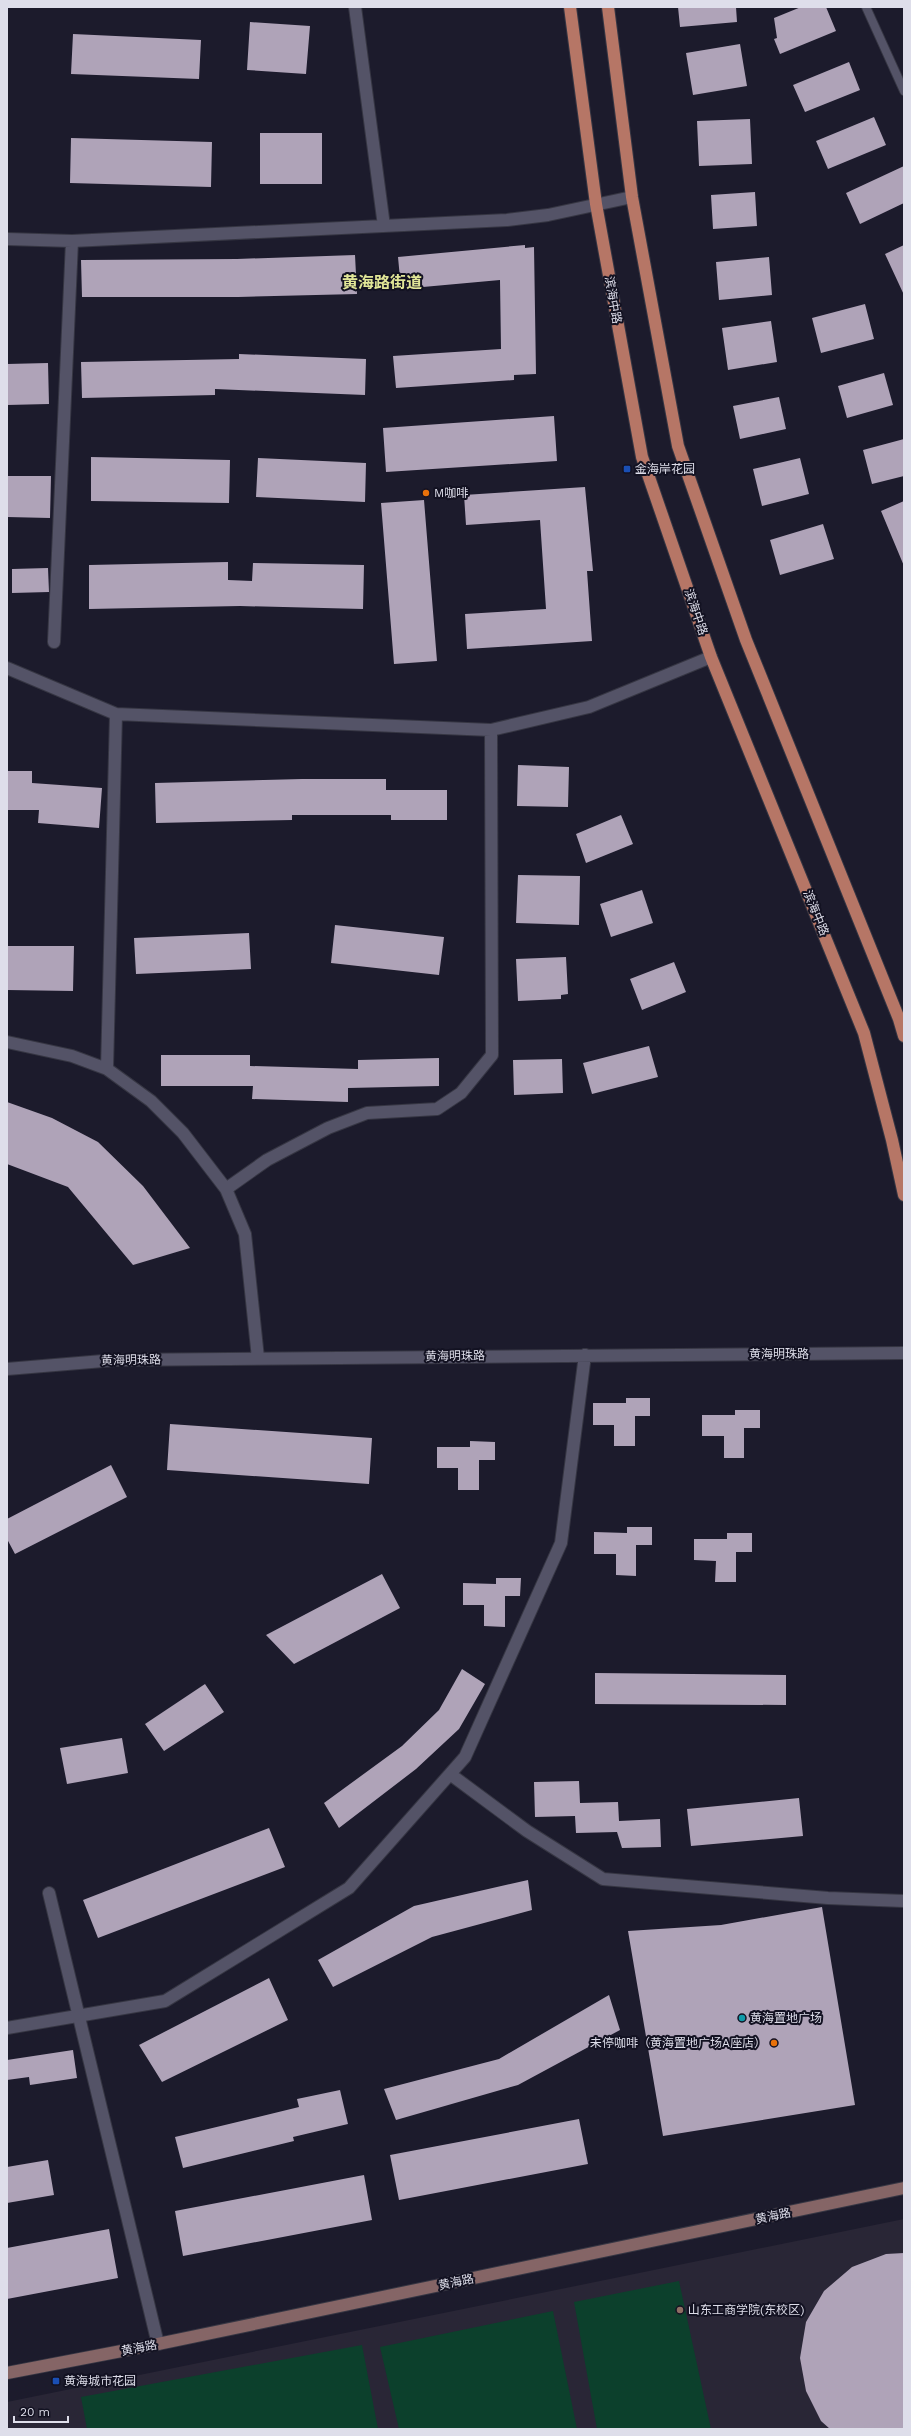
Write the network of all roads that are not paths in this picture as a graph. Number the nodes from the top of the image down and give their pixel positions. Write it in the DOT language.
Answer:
graph roads {
  1 [pos="355,7"];
  2 [pos="570,7"];
  3 [pos="608,7"];
  4 [pos="866,7"];
  5 [pos="904,91"];
  6 [pos="632,197"];
  7 [pos="596,204"];
  8 [pos="384,226"];
  9 [pos="7,239"];
  10 [pos="72,241"];
  11 [pos="54,642"];
  12 [pos="711,657"];
  13 [pos="7,668"];
  14 [pos="116,714"];
  15 [pos="491,730"];
  16 [pos="904,1036"];
  17 [pos="7,1042"];
  18 [pos="107,1069"];
  19 [pos="226,1189"];
  20 [pos="904,1195"];
  21 [pos="904,1353"];
  22 [pos="585,1355"];
  23 [pos="258,1358"];
  24 [pos="7,1369"];
  25 [pos="450,1774"];
  26 [pos="49,1893"];
  27 [pos="904,1901"];
  28 [pos="79,2016"];
  29 [pos="7,2028"];
  30 [pos="904,2188"];
  31 [pos="158,2344"];
  32 [pos="7,2373"];
  1 -- 8 [label="street"];
  2 -- 7 [label="main road, 滨海中路"];
  3 -- 6 [label="main road"];
  4 -- 5 [label="lane"];
  6 -- 7 [label="street"];
  6 -- 16 [label="main road"];
  7 -- 8 [label="street"];
  7 -- 12 [label="main road, 滨海中路"];
  8 -- 10 [label="street"];
  9 -- 10 [label="street"];
  10 -- 11 [label="street"];
  12 -- 15 [label="street"];
  12 -- 20 [label="main road, 滨海中路"];
  13 -- 14 [label="street"];
  14 -- 15 [label="street"];
  14 -- 18 [label="street"];
  15 -- 19 [label="street"];
  17 -- 18 [label="street"];
  18 -- 19 [label="street"];
  19 -- 23 [label="street"];
  21 -- 22 [label="street, 黄海明珠路"];
  22 -- 23 [label="street, 黄海明珠路"];
  22 -- 25 [label="street"];
  23 -- 24 [label="street, 黄海明珠路"];
  25 -- 27 [label="street"];
  25 -- 28 [label="street"];
  26 -- 28 [label="street"];
  28 -- 29 [label="street"];
  28 -- 31 [label="street"];
  30 -- 31 [label="main road, 黄海路"];
  31 -- 32 [label="main road, 黄海路"];
}
